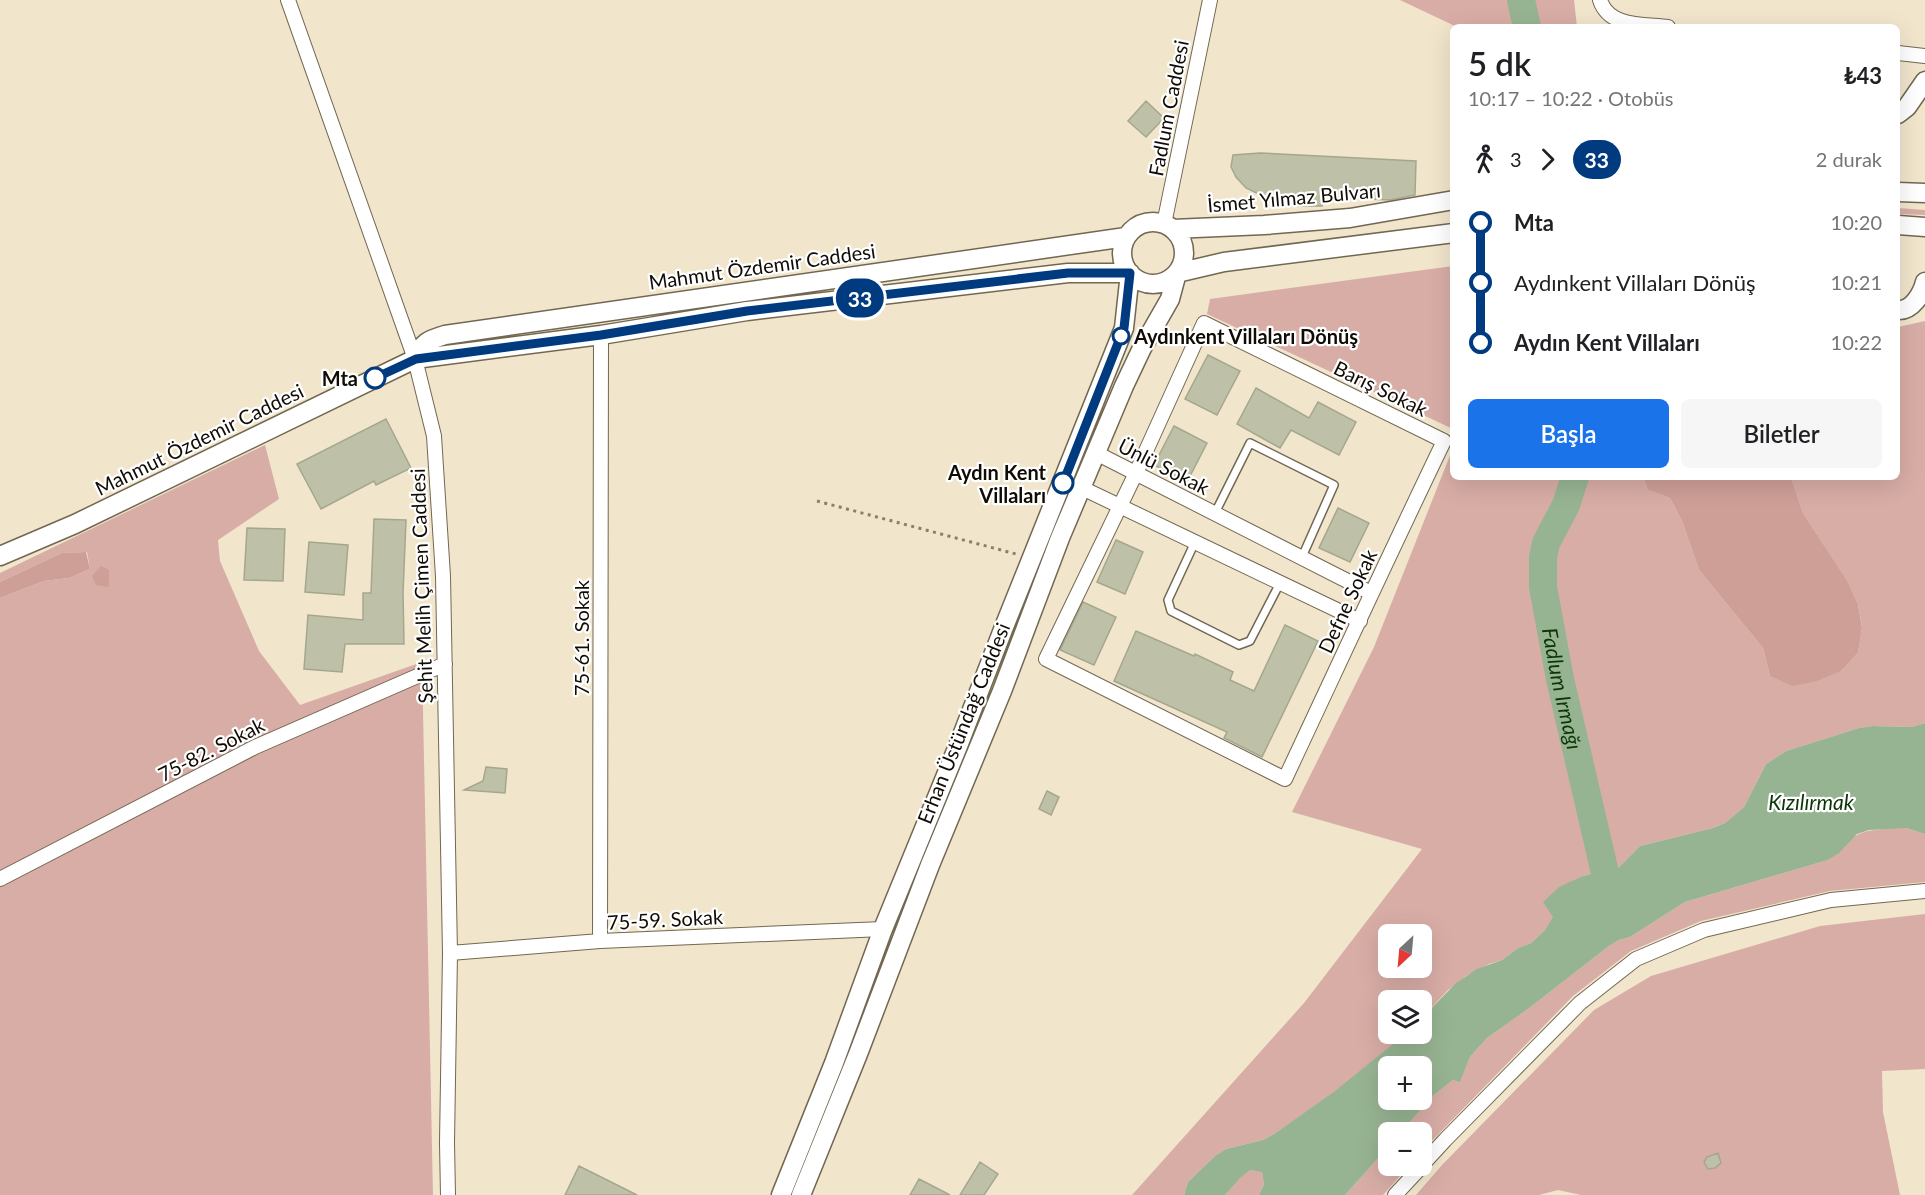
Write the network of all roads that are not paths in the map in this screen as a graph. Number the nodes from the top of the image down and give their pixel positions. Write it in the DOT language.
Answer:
graph roads {
  1 [pos="288,0"];
  2 [pos="1210,0"];
  3 [pos="1600,0"];
  4 [pos="1644,24"];
  5 [pos="1900,53"];
  6 [pos="1925,56"];
  7 [pos="1925,81"];
  8 [pos="1900,112"];
  9 [pos="1900,192"];
  10 [pos="1925,194"];
  11 [pos="1450,201"];
  12 [pos="1900,225"];
  13 [pos="1168,226"];
  14 [pos="1925,227"];
  15 [pos="1450,234"];
  16 [pos="1126,237"];
  17 [pos="1130,273"];
  18 [pos="1177,273"];
  19 [pos="1925,282"];
  20 [pos="1900,310"];
  21 [pos="601,335"];
  22 [pos="416,359"];
  23 [pos="1444,441"];
  24 [pos="1096,453"];
  25 [pos="1136,473"];
  26 [pos="1082,488"];
  27 [pos="1119,506"];
  28 [pos="1215,513"];
  29 [pos="1195,542"];
  30 [pos="0,556"];
  31 [pos="1302,558"];
  32 [pos="1280,583"];
  33 [pos="1371,593"];
  34 [pos="1360,621"];
  35 [pos="445,664"];
  36 [pos="0,879"];
  37 [pos="1925,891"];
  38 [pos="883,929"];
  39 [pos="600,941"];
  40 [pos="450,953"];
  41 [pos="1432,1155"];
  42 [pos="1412,1176"];
  43 [pos="448,1195"];
  44 [pos="781,1195"];
  45 [pos="801,1195"];
  46 [pos="1395,1195"];
  1 -- 22 [label="street, Şehit Melih Çimen Caddesi"];
  2 -- 13 [label="street, Fadlum Caddesi"];
  3 -- 4 [label="street"];
  5 -- 6 [label="street"];
  7 -- 8 [label="street"];
  9 -- 10 [label="street"];
  11 -- 13 [label="street, İsmet Yılmaz Bulvarı"];
  12 -- 14 [label="street"];
  13 -- 16 [label="street"];
  13 -- 18 [label="street"];
  15 -- 18 [label="street"];
  16 -- 17 [label="street"];
  16 -- 22 [label="street, Mahmut Özdemir Caddesi"];
  17 -- 18 [label="street"];
  17 -- 21 [label="street, Mahmut Özdemir Caddesi"];
  17 -- 38 [label="street, Erhan Üstündağ Caddesi"];
  18 -- 24 [label="street, Erhan Üstündağ Caddesi"];
  19 -- 20 [label="street"];
  21 -- 22 [label="street, Mahmut Özdemir Caddesi"];
  21 -- 39 [label="street, 75-61. Sokak"];
  22 -- 30 [label="street, Mahmut Özdemir Caddesi"];
  22 -- 35 [label="street, Şehit Melih Çimen Caddesi"];
  23 -- 25 [label="street, Barış Sokak"];
  23 -- 33 [label="street, Defne Sokak"];
  24 -- 25 [label="street, Ünlü Sokak"];
  24 -- 26 [label="street, Erhan Üstündağ Caddesi"];
  25 -- 27 [label="street"];
  25 -- 28 [label="street, Ünlü Sokak"];
  26 -- 27 [label="street"];
  26 -- 45 [label="street, Erhan Üstündağ Caddesi"];
  27 -- 29 [label="street"];
  27 -- 34 [label="street, Defne Sokak"];
  28 -- 31 [label="street, Ünlü Sokak"];
  28 -- 31 [label="lane, Ünlü Sokak"];
  29 -- 32 [label="street"];
  29 -- 32 [label="lane"];
  31 -- 33 [label="street, Ünlü Sokak"];
  32 -- 34 [label="street"];
  33 -- 34 [label="street, Defne Sokak"];
  35 -- 36 [label="street, 75-82. Sokak"];
  35 -- 40 [label="street, Şehit Melih Çimen Caddesi"];
  37 -- 41 [label="street"];
  38 -- 39 [label="street, 75-59. Sokak"];
  38 -- 44 [label="street, Erhan Üstündağ Caddesi"];
  39 -- 40 [label="street, 75-59. Sokak"];
  40 -- 43 [label="street, Şehit Melih Çimen Caddesi"];
  42 -- 46 [label="street"];
}
